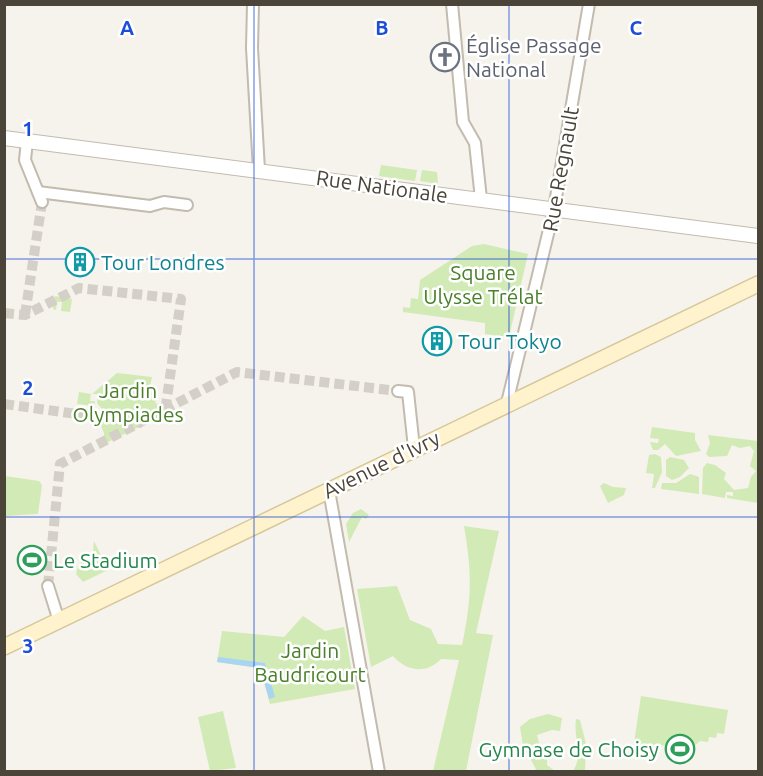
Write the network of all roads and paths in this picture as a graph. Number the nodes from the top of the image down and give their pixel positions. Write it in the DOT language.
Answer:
graph roads {
  1 [pos="253,4"];
  2 [pos="452,4"];
  3 [pos="589,4"];
  4 [pos="4,138"];
  5 [pos="27,141"];
  6 [pos="259,170"];
  7 [pos="481,199"];
  8 [pos="187,205"];
  9 [pos="554,209"];
  10 [pos="759,236"];
  11 [pos="759,284"];
  12 [pos="398,391"];
  13 [pos="507,403"];
  14 [pos="414,448"];
  15 [pos="333,488"];
  16 [pos="48,586"];
  17 [pos="59,621"];
  18 [pos="4,647"];
  19 [pos="379,771"];
  1 -- 6 [label="street"];
  2 -- 7 [label="street"];
  3 -- 9 [label="street, Rue Regnault"];
  4 -- 5 [label="street, Rue Nationale"];
  5 -- 6 [label="street, Rue Nationale"];
  5 -- 8 [label="street"];
  6 -- 7 [label="street, Rue Nationale"];
  7 -- 9 [label="street, Rue Nationale"];
  9 -- 10 [label="street, Rue Nationale"];
  9 -- 13 [label="street, Rue Regnault"];
  11 -- 13 [label="main road, Avenue d'Ivry"];
  12 -- 14 [label="street"];
  13 -- 14 [label="main road, Avenue d'Ivry"];
  14 -- 15 [label="main road, Avenue d'Ivry"];
  15 -- 17 [label="main road, Avenue d'Ivry"];
  15 -- 19 [label="street"];
  16 -- 17 [label="street"];
  17 -- 18 [label="main road, Avenue d'Ivry"];
}
